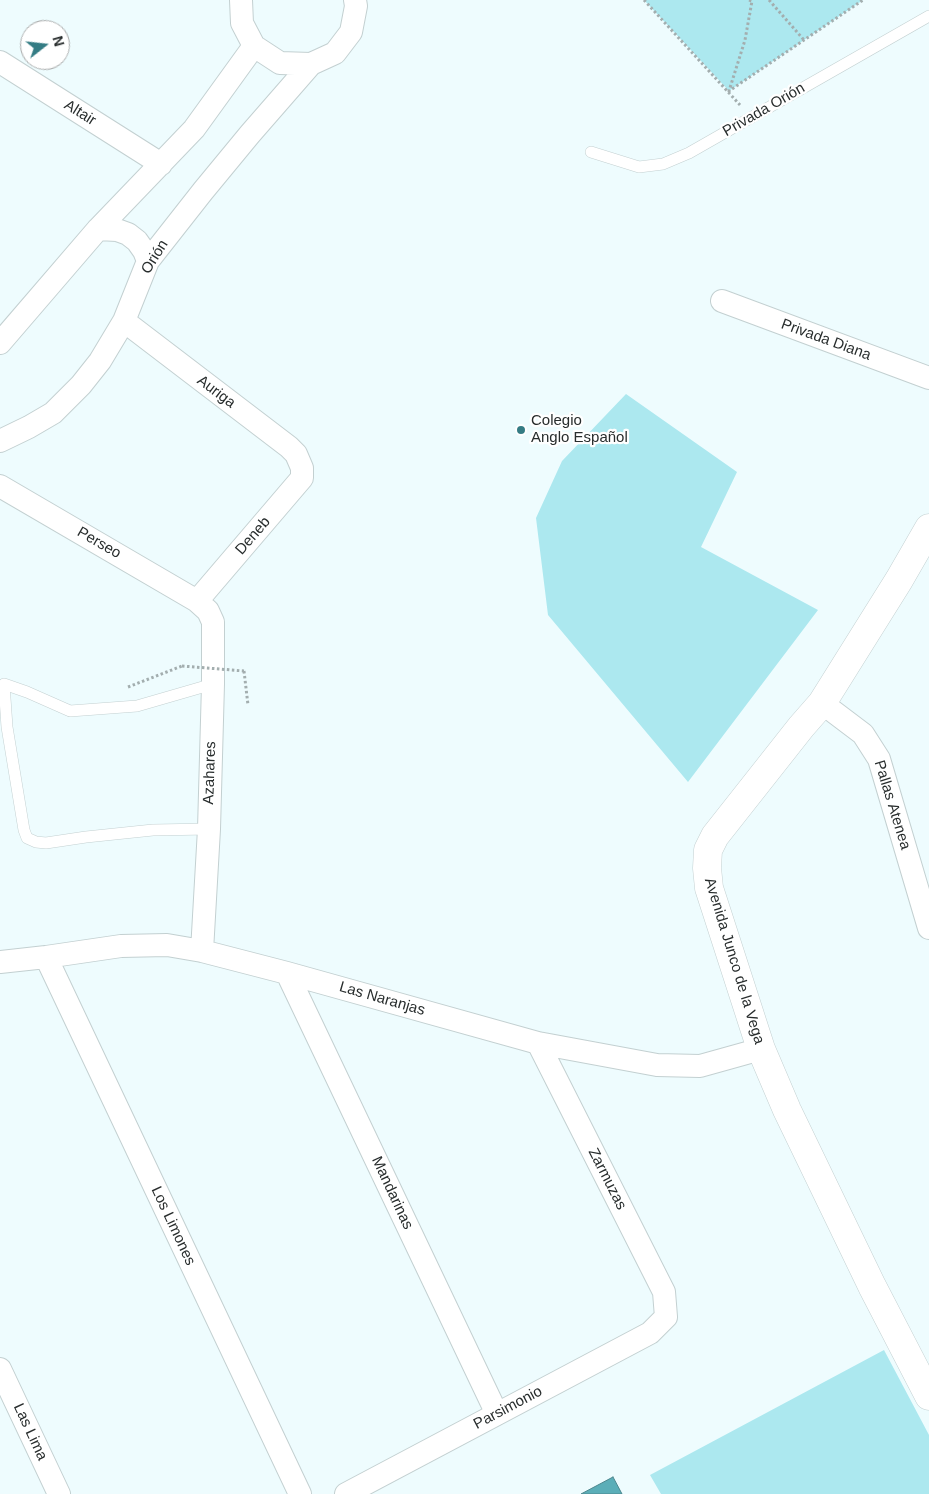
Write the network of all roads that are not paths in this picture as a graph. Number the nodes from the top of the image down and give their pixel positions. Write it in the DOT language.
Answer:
graph roads {
  1 [pos="241,0"];
  2 [pos="359,2"];
  3 [pos="929,16"];
  4 [pos="254,46"];
  5 [pos="0,62"];
  6 [pos="311,64"];
  7 [pos="591,152"];
  8 [pos="160,164"];
  9 [pos="98,229"];
  10 [pos="148,261"];
  11 [pos="722,302"];
  12 [pos="124,321"];
  13 [pos="0,342"];
  14 [pos="929,378"];
  15 [pos="0,440"];
  16 [pos="302,468"];
  17 [pos="0,486"];
  18 [pos="929,528"];
  19 [pos="197,600"];
  20 [pos="2,683"];
  21 [pos="213,684"];
  22 [pos="822,703"];
  23 [pos="209,829"];
  24 [pos="929,928"];
  25 [pos="202,951"];
  26 [pos="46,957"];
  27 [pos="0,962"];
  28 [pos="287,973"];
  29 [pos="538,1043"];
  30 [pos="761,1049"];
  31 [pos="666,1317"];
  32 [pos="0,1369"];
  33 [pos="929,1396"];
  34 [pos="497,1414"];
  35 [pos="59,1494"];
  36 [pos="300,1494"];
  37 [pos="346,1494"];
  1 -- 4 [label="street"];
  2 -- 6 [label="street"];
  3 -- 7 [label="lane, Privada Orión"];
  4 -- 6 [label="street"];
  4 -- 8 [label="street"];
  5 -- 8 [label="street, Altair"];
  6 -- 10 [label="street, Orión"];
  8 -- 9 [label="street"];
  9 -- 10 [label="street"];
  9 -- 13 [label="street"];
  10 -- 12 [label="street, Orión"];
  11 -- 14 [label="street, Privada Diana"];
  12 -- 15 [label="street, Orión"];
  12 -- 16 [label="street, Auriga"];
  16 -- 19 [label="street, Deneb"];
  17 -- 19 [label="street, Perseo"];
  18 -- 22 [label="street, Avenida Junco de la Vega"];
  19 -- 21 [label="street, Azahares"];
  20 -- 21 [label="lane"];
  20 -- 23 [label="lane"];
  21 -- 23 [label="street, Azahares"];
  22 -- 24 [label="street, Pallas Atenea"];
  22 -- 30 [label="street, Avenida Junco de la Vega"];
  23 -- 25 [label="street, Azahares"];
  25 -- 26 [label="street, Las Naranjas"];
  25 -- 28 [label="street, Las Naranjas"];
  26 -- 27 [label="street, Las Naranjas"];
  26 -- 36 [label="street, Los Limones"];
  28 -- 29 [label="street, Las Naranjas"];
  28 -- 34 [label="street, Mandarinas"];
  29 -- 30 [label="street, Las Naranjas"];
  29 -- 31 [label="street, Zarmuzas"];
  30 -- 33 [label="street, Avenida Junco de la Vega"];
  31 -- 34 [label="street, Parsimonio"];
  32 -- 35 [label="street, Las Lima"];
  34 -- 37 [label="street, Parsimonio"];
}
